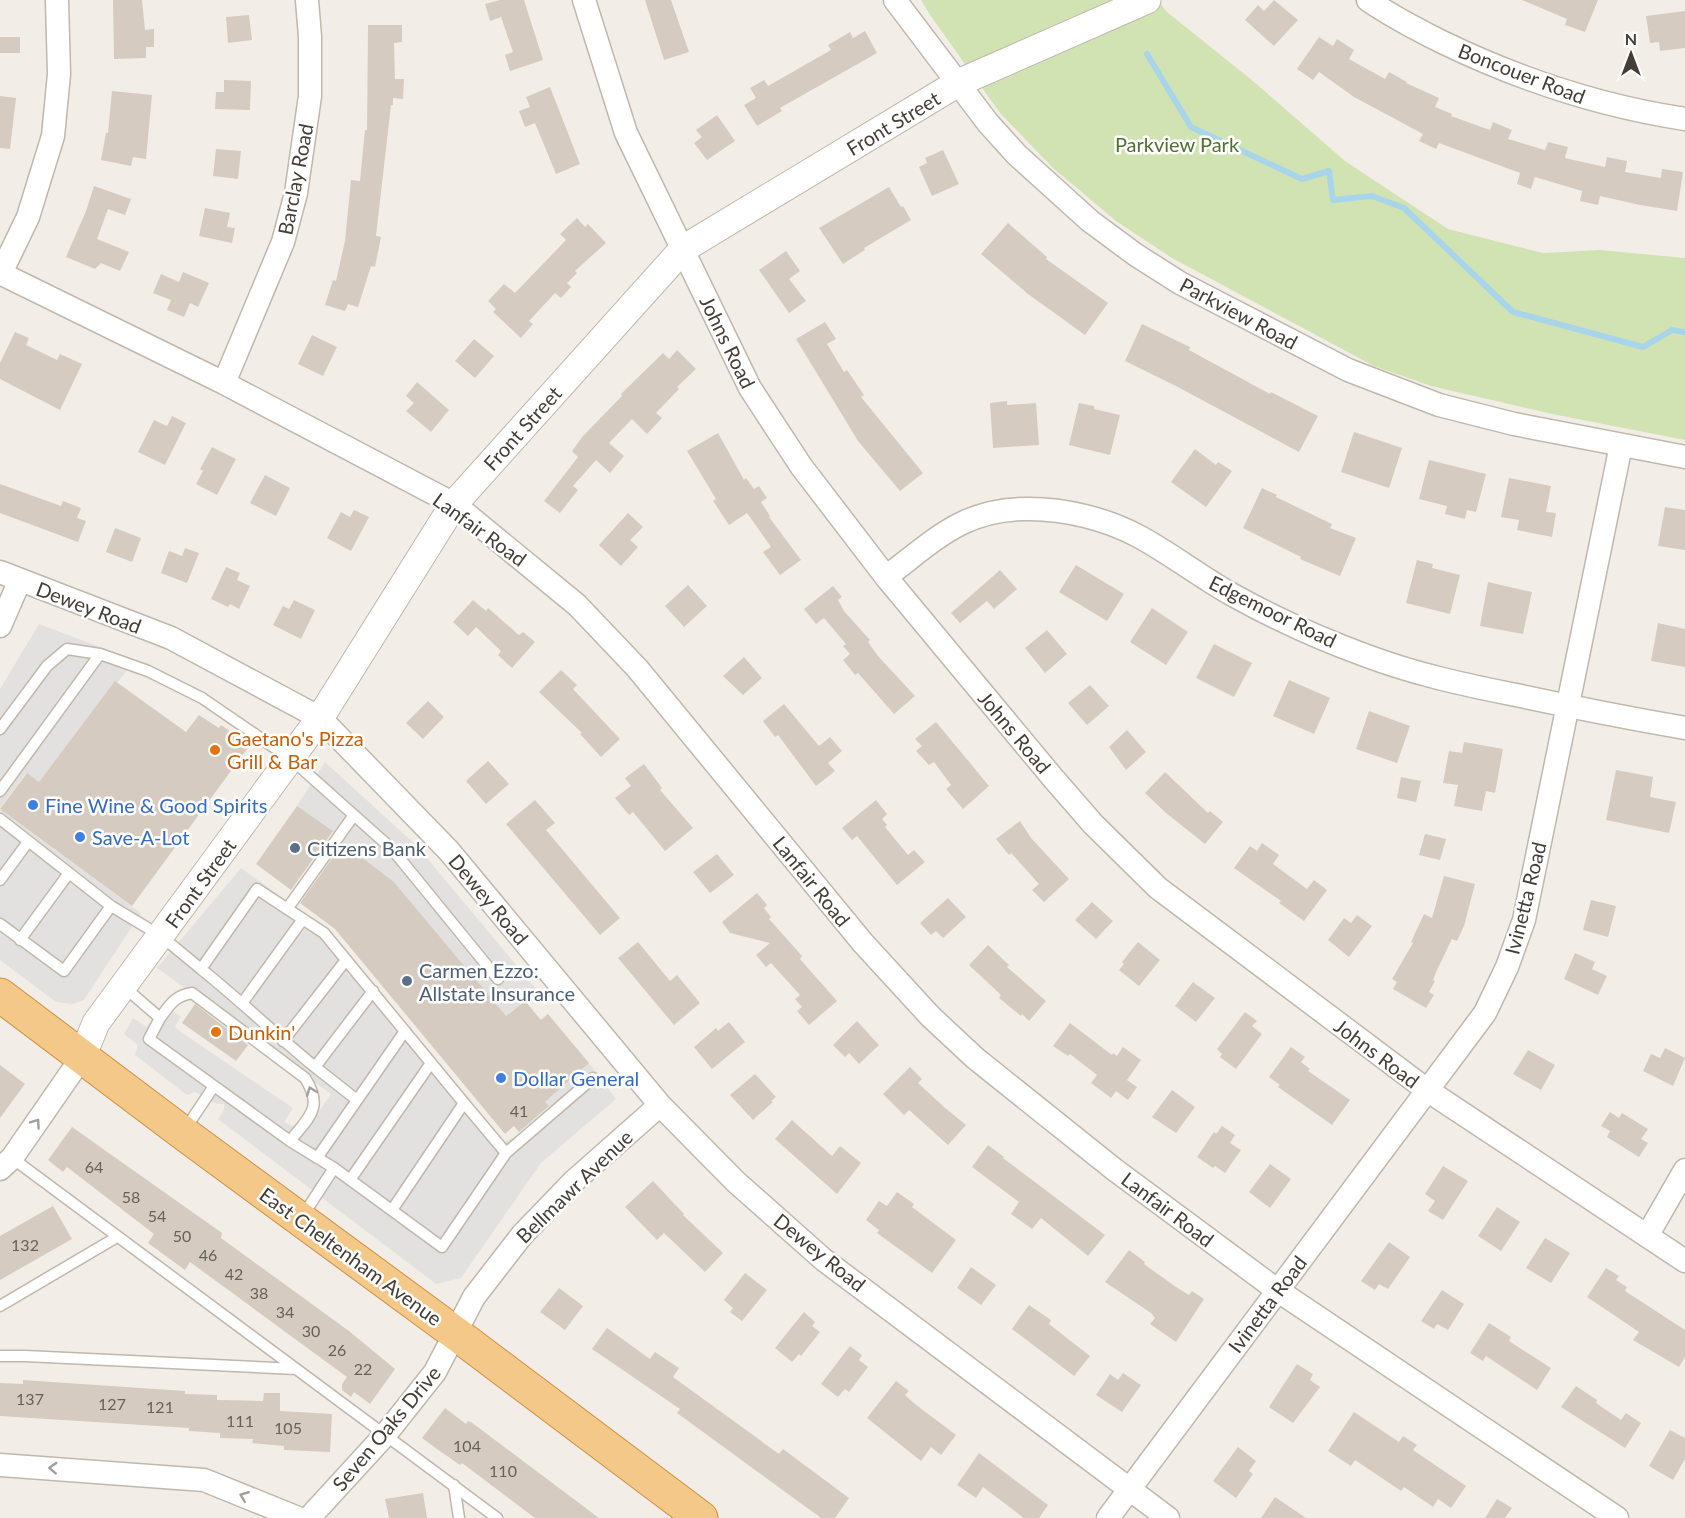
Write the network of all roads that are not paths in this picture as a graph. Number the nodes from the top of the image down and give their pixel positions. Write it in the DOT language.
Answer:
graph roads {
  1 [pos="57,0"];
  2 [pos="307,0"];
  3 [pos="584,0"];
  4 [pos="895,0"];
  5 [pos="1147,0"];
  6 [pos="1368,0"];
  7 [pos="958,83"];
  8 [pos="1685,119"];
  9 [pos="683,249"];
  10 [pos="0,273"];
  11 [pos="224,384"];
  12 [pos="1621,445"];
  13 [pos="1685,457"];
  14 [pos="454,504"];
  15 [pos="10,576"];
  16 [pos="886,577"];
  17 [pos="0,626"];
  18 [pos="100,654"];
  19 [pos="1567,706"];
  20 [pos="320,718"];
  21 [pos="1685,728"];
  22 [pos="0,729"];
  23 [pos="291,759"];
  24 [pos="0,791"];
  25 [pos="354,815"];
  26 [pos="0,819"];
  27 [pos="28,842"];
  28 [pos="69,873"];
  29 [pos="0,880"];
  30 [pos="111,906"];
  31 [pos="287,909"];
  32 [pos="303,919"];
  33 [pos="0,924"];
  34 [pos="161,936"];
  35 [pos="20,940"];
  36 [pos="346,960"];
  37 [pos="201,969"];
  38 [pos="498,979"];
  39 [pos="123,986"];
  40 [pos="373,991"];
  41 [pos="0,995"];
  42 [pos="243,1002"];
  43 [pos="160,1018"];
  44 [pos="405,1031"];
  45 [pos="283,1041"];
  46 [pos="82,1057"];
  47 [pos="432,1063"];
  48 [pos="315,1067"];
  49 [pos="593,1078"];
  50 [pos="214,1086"];
  51 [pos="1427,1090"];
  52 [pos="357,1100"];
  53 [pos="464,1103"];
  54 [pos="660,1105"];
  55 [pos="183,1133"];
  56 [pos="290,1141"];
  57 [pos="506,1153"];
  58 [pos="317,1158"];
  59 [pos="4,1162"];
  60 [pos="334,1168"];
  61 [pos="1685,1170"];
  62 [pos="350,1180"];
  63 [pos="392,1210"];
  64 [pos="300,1219"];
  65 [pos="1647,1236"];
  66 [pos="117,1237"];
  67 [pos="1685,1261"];
  68 [pos="1277,1290"];
  69 [pos="0,1306"];
  70 [pos="455,1333"];
  71 [pos="0,1356"];
  72 [pos="296,1369"];
  73 [pos="385,1435"];
  74 [pos="0,1465"];
  75 [pos="454,1485"];
  76 [pos="1130,1490"];
  77 [pos="298,1518"];
  78 [pos="309,1518"];
  79 [pos="459,1518"];
  80 [pos="497,1518"];
  81 [pos="701,1518"];
  82 [pos="1108,1518"];
  83 [pos="1167,1518"];
  84 [pos="1617,1518"];
  1 -- 10 [label="street"];
  2 -- 11 [label="street, Barclay Road"];
  3 -- 9 [label="street, Johns Road"];
  4 -- 7 [label="street, Parkview Road"];
  5 -- 7 [label="street, Front Street"];
  6 -- 8 [label="street, Boncouer Road"];
  7 -- 9 [label="street, Front Street"];
  7 -- 12 [label="street, Parkview Road"];
  9 -- 14 [label="street, Front Street"];
  9 -- 16 [label="street, Johns Road"];
  10 -- 11 [label="street, Lanfair Road"];
  11 -- 14 [label="street, Lanfair Road"];
  12 -- 13 [label="street, Parkview Road"];
  12 -- 19 [label="street, Ivinetta Road"];
  14 -- 20 [label="street, Front Street"];
  14 -- 68 [label="street, Lanfair Road"];
  15 -- 17 [label="street"];
  15 -- 20 [label="street, Dewey Road"];
  16 -- 19 [label="street, Edgemoor Road"];
  16 -- 51 [label="street, Johns Road"];
  18 -- 22 [label="lane"];
  18 -- 23 [label="lane"];
  18 -- 24 [label="lane"];
  19 -- 21 [label="street, Edgemoor Road"];
  19 -- 51 [label="street, Ivinetta Road"];
  20 -- 23 [label="street, Front Street"];
  20 -- 54 [label="street, Dewey Road"];
  23 -- 25 [label="lane"];
  23 -- 34 [label="street, Front Street"];
  25 -- 31 [label="lane"];
  25 -- 38 [label="lane"];
  26 -- 27 [label="lane"];
  27 -- 28 [label="lane"];
  27 -- 29 [label="lane"];
  28 -- 30 [label="lane"];
  28 -- 35 [label="lane"];
  30 -- 34 [label="lane"];
  30 -- 35 [label="lane"];
  31 -- 32 [label="lane"];
  31 -- 37 [label="lane"];
  32 -- 36 [label="lane"];
  32 -- 42 [label="lane"];
  33 -- 35 [label="lane"];
  34 -- 37 [label="lane"];
  34 -- 39 [label="street, Front Street"];
  36 -- 40 [label="lane"];
  36 -- 45 [label="lane"];
  37 -- 42 [label="lane"];
  39 -- 43 [label="lane"];
  39 -- 46 [label="street, Front Street"];
  40 -- 44 [label="lane"];
  40 -- 48 [label="lane"];
  41 -- 46 [label="highway, East Cheltenham Avenue"];
  42 -- 45 [label="lane"];
  43 -- 50 [label="lane"];
  56 -- 43 [label="lane, one-way"];
  44 -- 47 [label="lane"];
  44 -- 52 [label="lane"];
  45 -- 48 [label="lane"];
  46 -- 55 [label="highway, East Cheltenham Avenue"];
  59 -- 46 [label="street, one-way"];
  47 -- 53 [label="lane"];
  47 -- 62 [label="lane"];
  48 -- 52 [label="lane"];
  49 -- 57 [label="lane"];
  50 -- 55 [label="lane"];
  50 -- 56 [label="lane"];
  51 -- 65 [label="street, Johns Road"];
  51 -- 68 [label="street, Ivinetta Road"];
  52 -- 58 [label="lane"];
  53 -- 57 [label="lane"];
  53 -- 63 [label="lane"];
  54 -- 70 [label="street, Bellmawr Avenue"];
  54 -- 76 [label="street, Dewey Road"];
  55 -- 64 [label="highway, East Cheltenham Avenue"];
  56 -- 58 [label="lane"];
  57 -- 63 [label="lane"];
  58 -- 60 [label="lane"];
  59 -- 66 [label="lane"];
  60 -- 62 [label="lane"];
  60 -- 64 [label="lane"];
  61 -- 65 [label="street"];
  62 -- 63 [label="lane"];
  64 -- 70 [label="highway, East Cheltenham Avenue"];
  65 -- 67 [label="street, Johns Road"];
  66 -- 69 [label="lane"];
  66 -- 72 [label="lane"];
  68 -- 76 [label="street, Ivinetta Road"];
  68 -- 84 [label="street, Lanfair Road"];
  70 -- 73 [label="street, Seven Oaks Drive"];
  70 -- 81 [label="highway, East Cheltenham Avenue"];
  71 -- 72 [label="lane"];
  72 -- 73 [label="lane"];
  73 -- 75 [label="lane"];
  73 -- 78 [label="street, Seven Oaks Drive"];
  77 -- 74 [label="street, one-way"];
  75 -- 79 [label="lane"];
  75 -- 80 [label="lane"];
  76 -- 82 [label="street, Ivinetta Road"];
  76 -- 83 [label="street, Dewey Road"];
}
